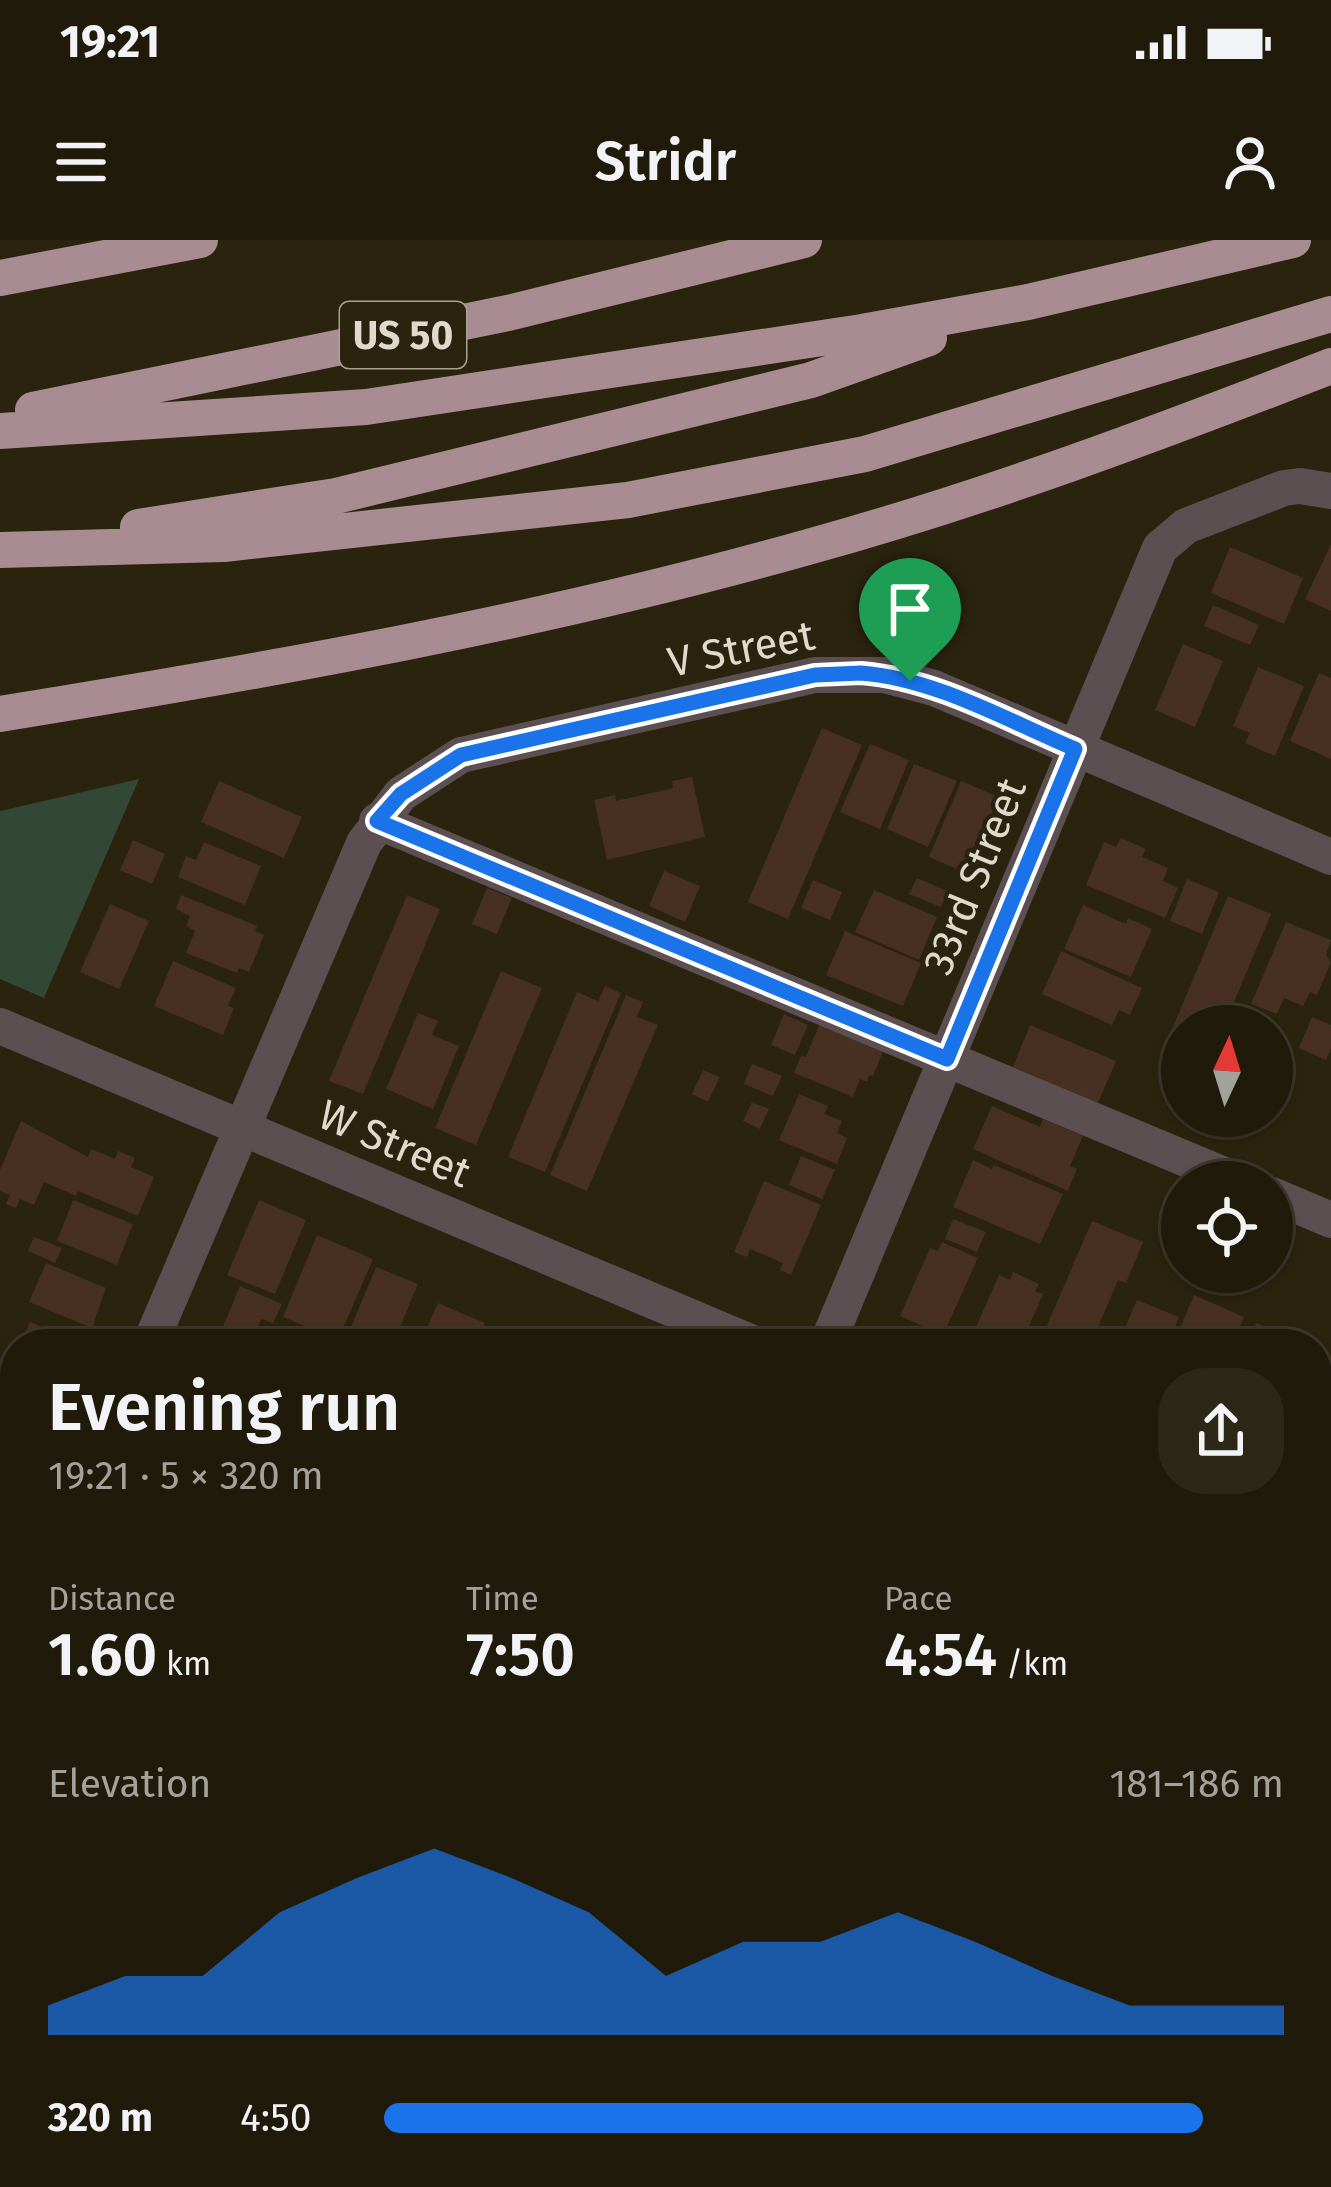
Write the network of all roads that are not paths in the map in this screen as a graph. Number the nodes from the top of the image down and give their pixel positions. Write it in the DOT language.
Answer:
graph roads {
  1 [pos="200,240"];
  2 [pos="804,240"];
  3 [pos="1293,240"];
  4 [pos="0,278"];
  5 [pos="1028,302"];
  6 [pos="1331,314"];
  7 [pos="1331,366"];
  8 [pos="0,416"];
  9 [pos="0,431"];
  10 [pos="1331,491"];
  11 [pos="0,549"];
  12 [pos="0,714"];
  13 [pos="1075,749"];
  14 [pos="377,821"];
  15 [pos="1331,857"];
  16 [pos="0,1026"];
  17 [pos="947,1059"];
  18 [pos="242,1127"];
  19 [pos="1191,1161"];
  20 [pos="1293,1204"];
  21 [pos="1331,1220"];
  22 [pos="156,1329"];
  23 [pos="719,1329"];
  24 [pos="833,1329"];
  1 -- 4 [label="highway"];
  2 -- 8 [label="highway, US 50"];
  3 -- 5 [label="highway"];
  5 -- 9 [label="highway"];
  5 -- 11 [label="highway"];
  6 -- 11 [label="highway"];
  7 -- 12 [label="highway"];
  10 -- 13 [label="street, 33rd Street"];
  13 -- 14 [label="street, V Street"];
  13 -- 15 [label="street, V Street"];
  13 -- 17 [label="street, 33rd Street"];
  14 -- 17 [label="street"];
  14 -- 18 [label="street, V Street"];
  16 -- 18 [label="street, W Street"];
  17 -- 19 [label="street"];
  17 -- 24 [label="street, 33rd Street"];
  18 -- 22 [label="street, V Street"];
  18 -- 23 [label="street, W Street"];
  20 -- 21 [label="street"];
}
